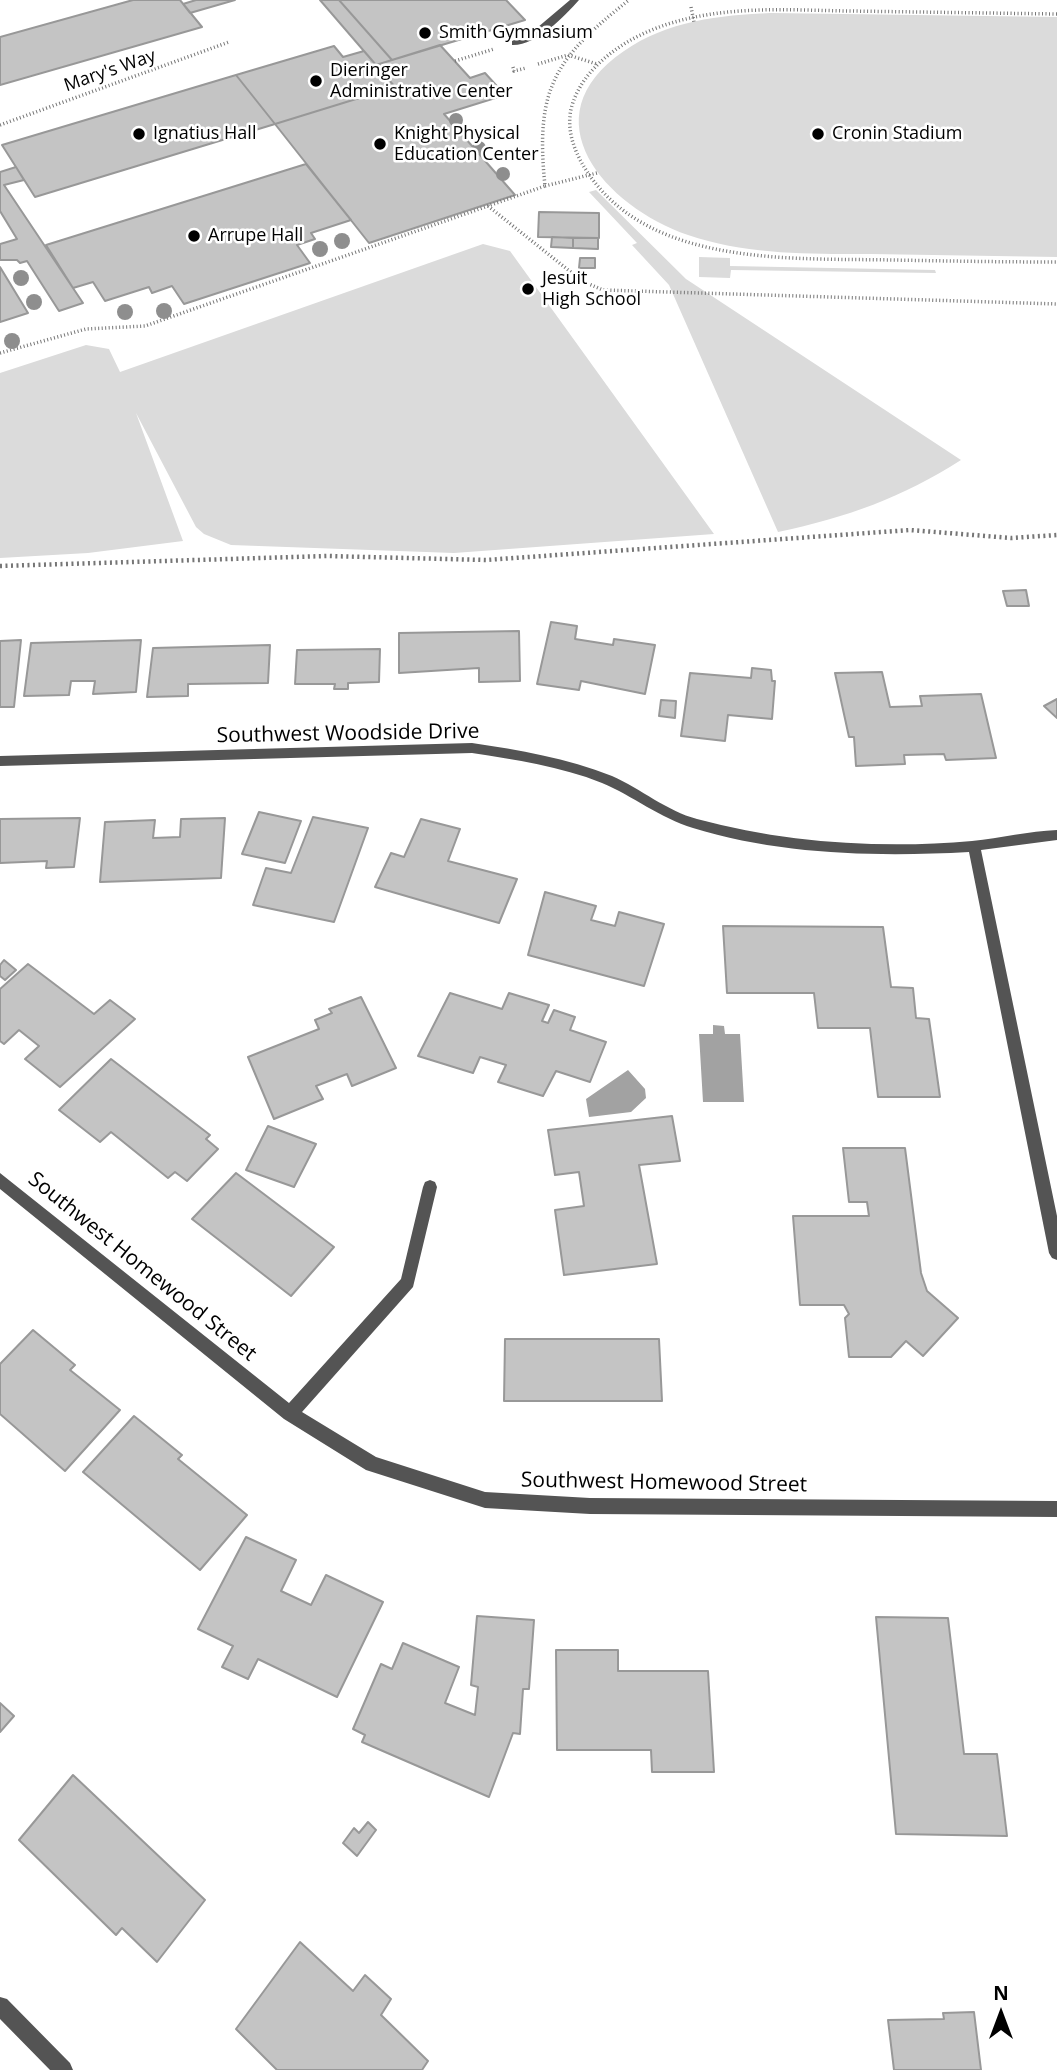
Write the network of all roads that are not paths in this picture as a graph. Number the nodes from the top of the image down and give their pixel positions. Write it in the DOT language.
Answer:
graph roads {
  1 [pos="575,0"];
  2 [pos="515,43"];
  3 [pos="0,761"];
  4 [pos="1057,835"];
  5 [pos="974,846"];
  6 [pos="0,1180"];
  7 [pos="430,1187"];
  8 [pos="1057,1253"];
  9 [pos="290,1414"];
  10 [pos="1057,1509"];
  11 [pos="0,2006"];
  12 [pos="63,2070"];
  1 -- 2 [label="street"];
  3 -- 5 [label="street, Southwest Woodside Drive"];
  4 -- 5 [label="street, Southwest Woodside Drive"];
  5 -- 8 [label="street"];
  6 -- 9 [label="street, Southwest Homewood Street"];
  7 -- 9 [label="street"];
  9 -- 10 [label="street, Southwest Homewood Street"];
  11 -- 12 [label="street"];
}
